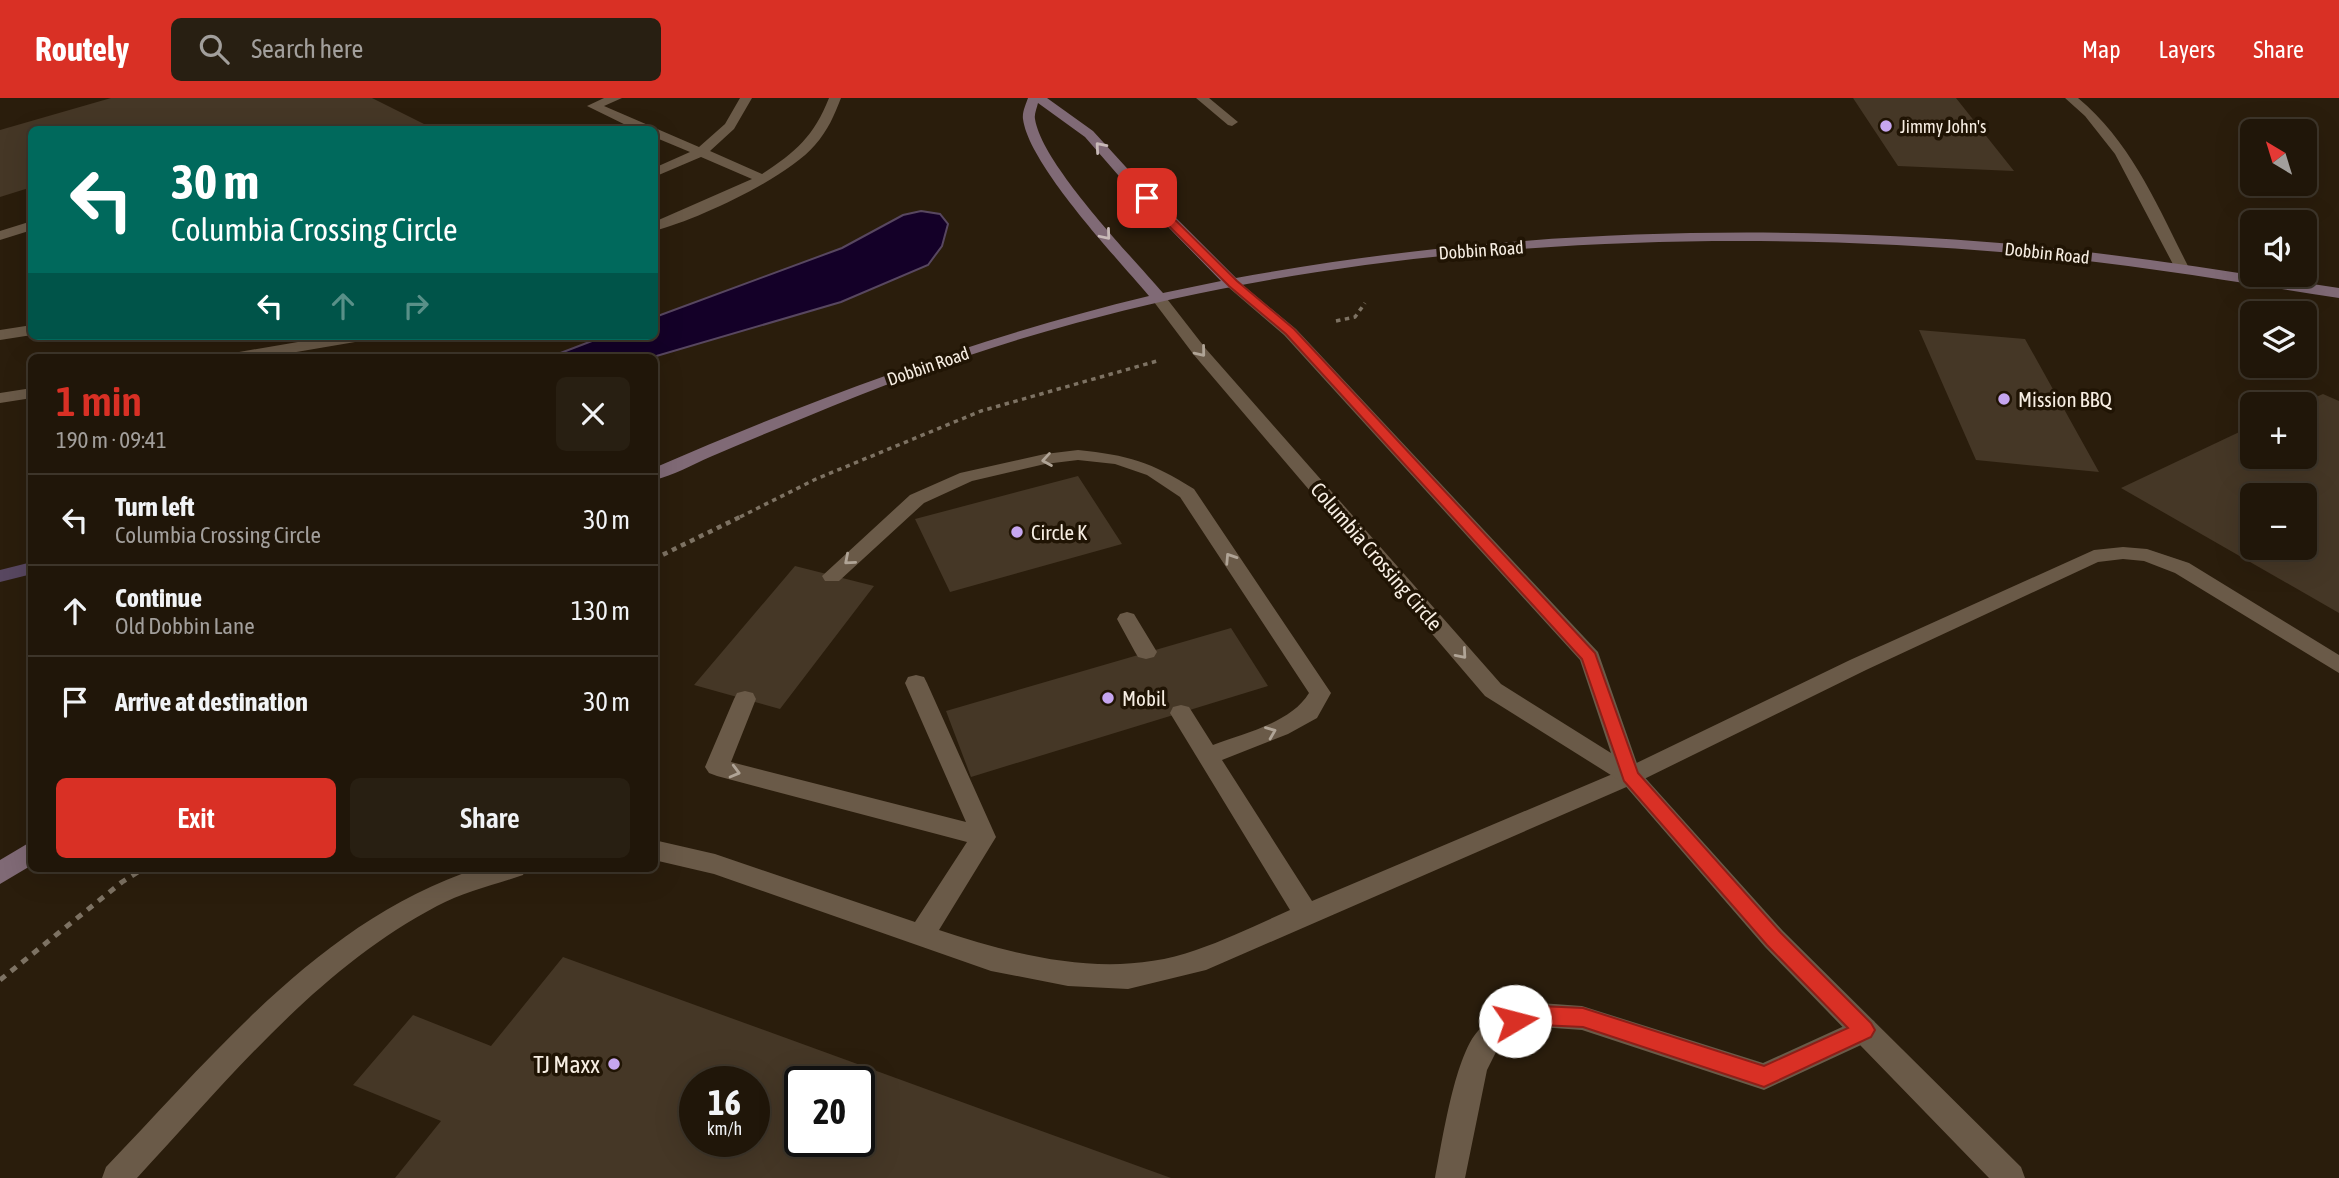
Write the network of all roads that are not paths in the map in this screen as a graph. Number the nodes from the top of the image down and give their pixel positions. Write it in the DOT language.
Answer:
graph roads {
  1 [pos="616,98"];
  2 [pos="746,98"];
  3 [pos="835,98"];
  4 [pos="1036,98"];
  5 [pos="1202,98"];
  6 [pos="2071,98"];
  7 [pos="1232,122"];
  8 [pos="633,126"];
  9 [pos="658,134"];
  10 [pos="703,153"];
  11 [pos="658,171"];
  12 [pos="761,178"];
  13 [pos="658,224"];
  14 [pos="28,226"];
  15 [pos="0,236"];
  16 [pos="2182,268"];
  17 [pos="1233,284"];
  18 [pos="2339,293"];
  19 [pos="1159,298"];
  20 [pos="28,331"];
  21 [pos="0,335"];
  22 [pos="334,340"];
  23 [pos="256,354"];
  24 [pos="28,394"];
  25 [pos="0,398"];
  26 [pos="658,473"];
  27 [pos="832,576"];
  28 [pos="1127,619"];
  29 [pos="1146,652"];
  30 [pos="2339,665"];
  31 [pos="916,683"];
  32 [pos="745,699"];
  33 [pos="1181,713"];
  34 [pos="1207,756"];
  35 [pos="1630,776"];
  36 [pos="984,837"];
  37 [pos="658,851"];
  38 [pos="28,854"];
  39 [pos="503,872"];
  40 [pos="0,874"];
  41 [pos="1306,914"];
  42 [pos="921,935"];
  43 [pos="1864,1030"];
  44 [pos="117,1178"];
  45 [pos="1450,1178"];
  46 [pos="2010,1178"];
  1 -- 8 [label="street"];
  2 -- 10 [label="street"];
  3 -- 12 [label="street"];
  17 -- 4 [label="street, one-way"];
  4 -- 19 [label="street, one-way"];
  5 -- 7 [label="street"];
  6 -- 16 [label="street"];
  9 -- 10 [label="street"];
  10 -- 11 [label="street"];
  10 -- 12 [label="street"];
  12 -- 13 [label="street"];
  14 -- 15 [label="street"];
  16 -- 17 [label="street, Dobbin Road"];
  16 -- 18 [label="street, Dobbin Road"];
  17 -- 19 [label="street, Dobbin Road"];
  17 -- 35 [label="street, Columbia Crossing Circle"];
  19 -- 26 [label="street, Dobbin Road"];
  19 -- 35 [label="street, Columbia Crossing Circle, one-way"];
  20 -- 21 [label="street"];
  22 -- 23 [label="street"];
  24 -- 25 [label="street"];
  34 -- 27 [label="street, one-way"];
  28 -- 29 [label="street"];
  30 -- 35 [label="street"];
  31 -- 36 [label="street"];
  32 -- 36 [label="street, one-way"];
  33 -- 34 [label="street"];
  34 -- 41 [label="street"];
  35 -- 41 [label="street"];
  35 -- 43 [label="street, Columbia Crossing Circle"];
  36 -- 42 [label="street"];
  37 -- 42 [label="street"];
  38 -- 40 [label="street"];
  39 -- 44 [label="street"];
  41 -- 42 [label="street"];
  43 -- 45 [label="street"];
  43 -- 46 [label="street, Columbia Crossing Circle"];
}
